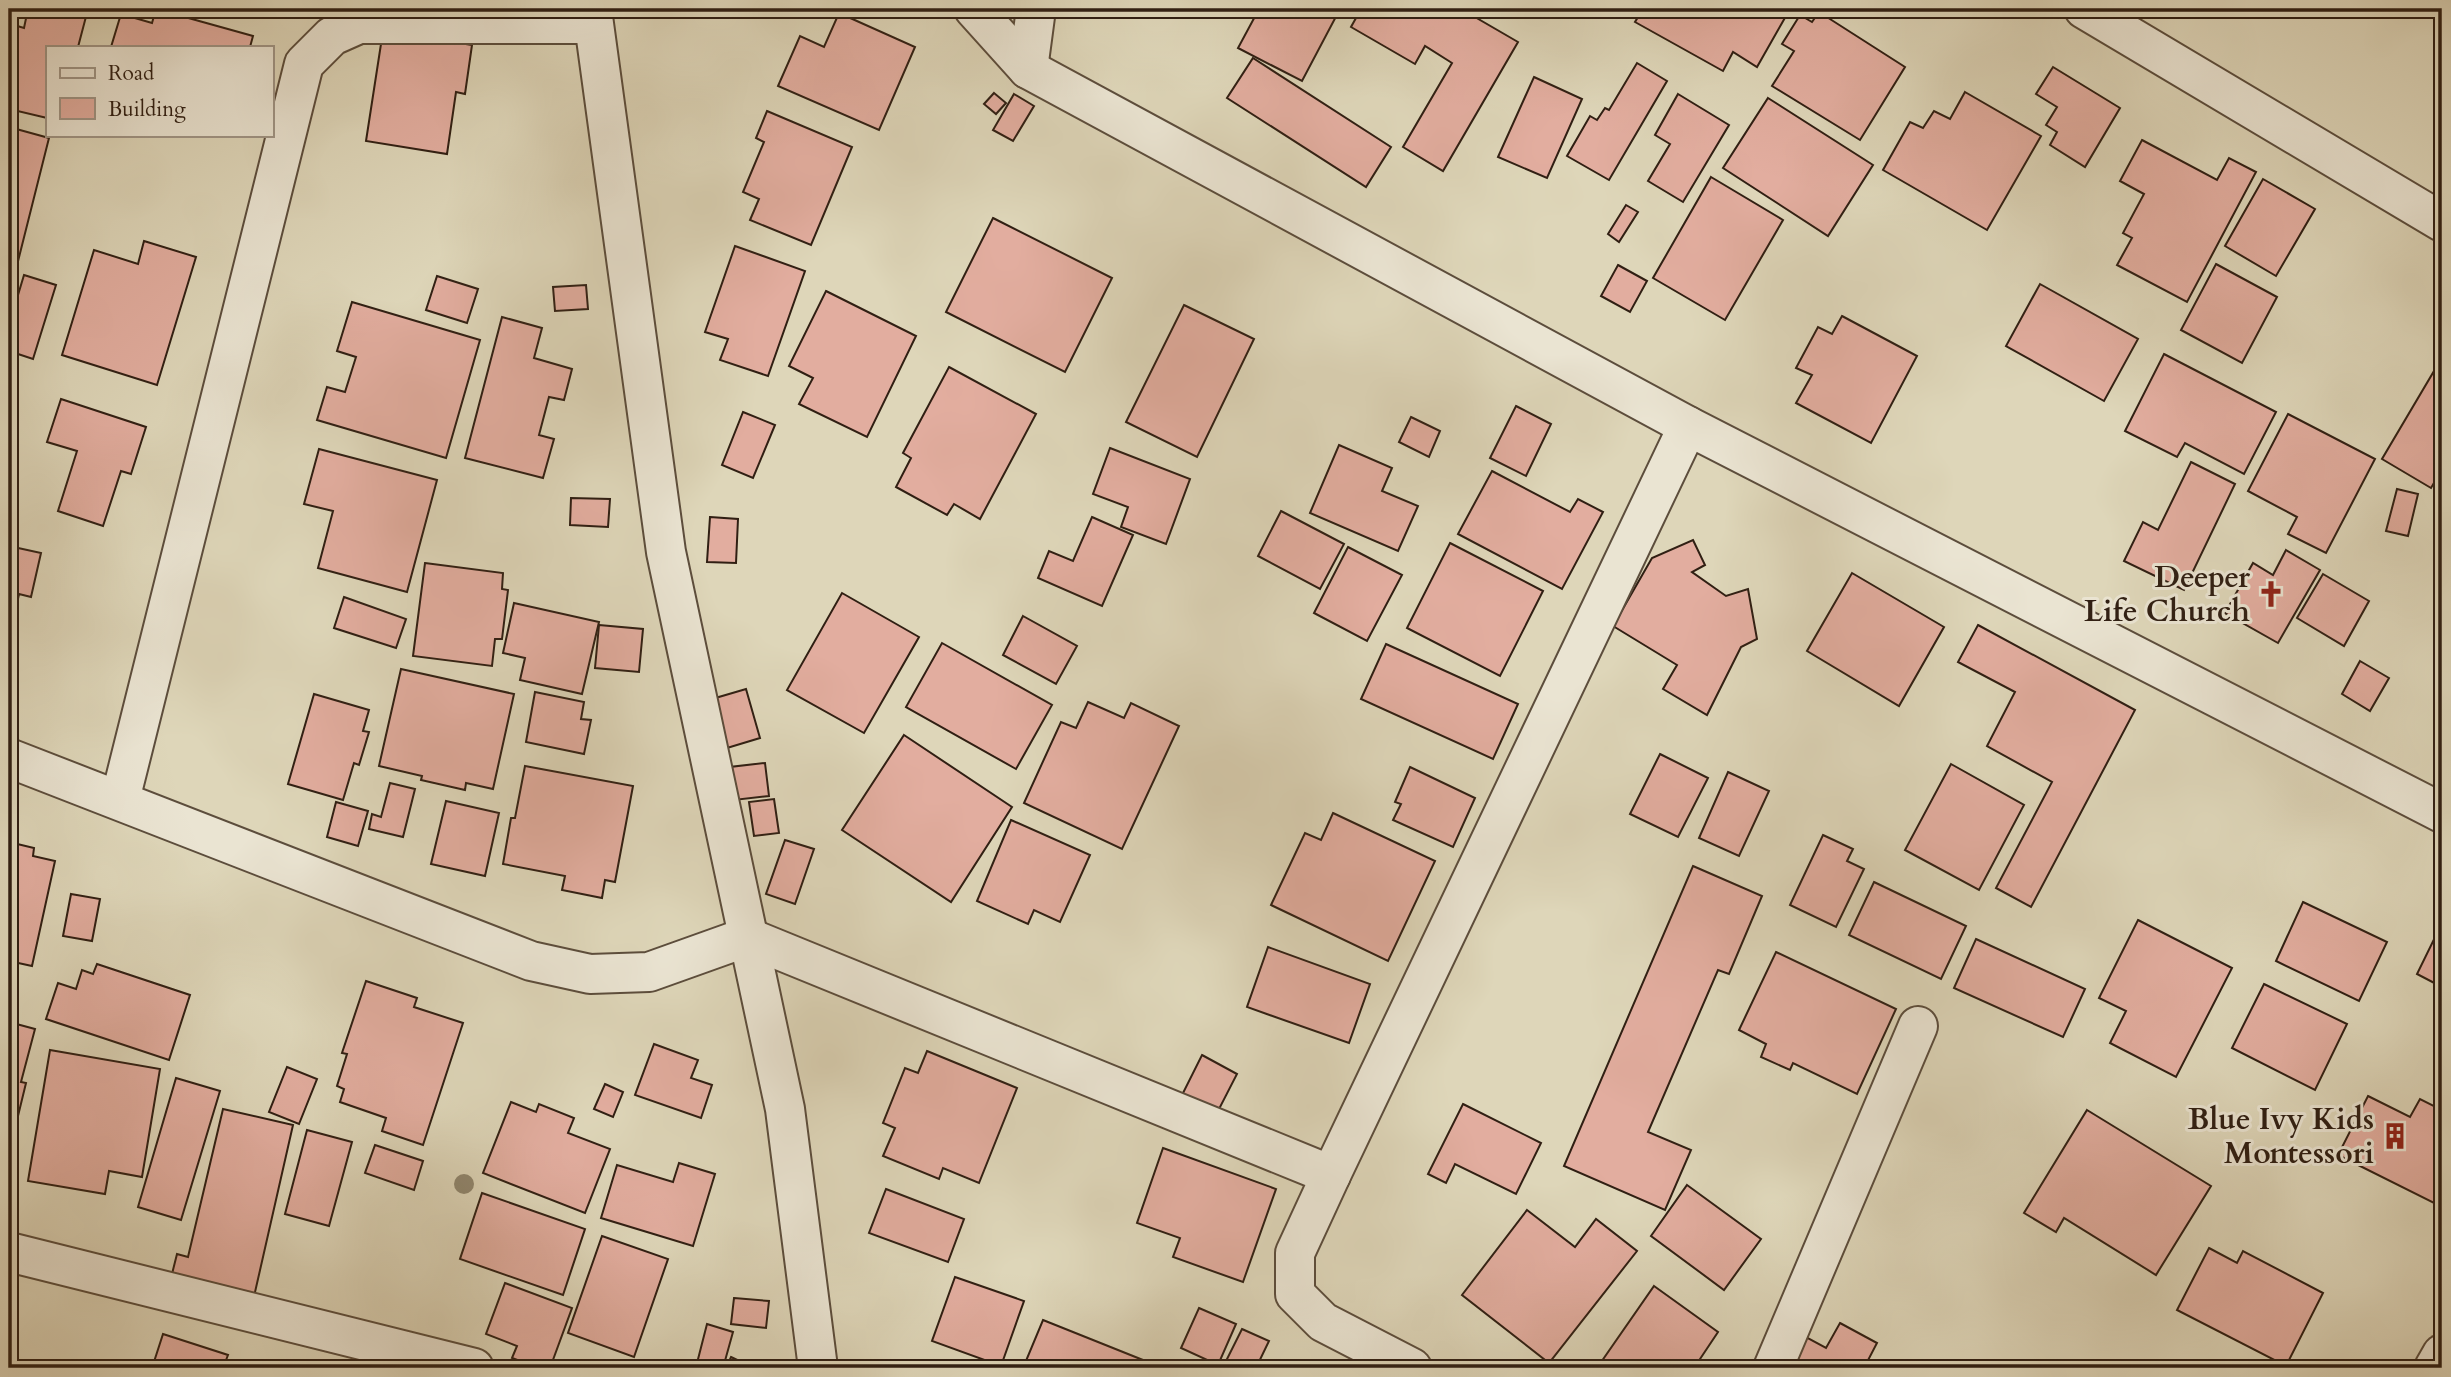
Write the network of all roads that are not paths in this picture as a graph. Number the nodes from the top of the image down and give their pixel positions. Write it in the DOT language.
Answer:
graph roads {
  1 [pos="974,9"];
  2 [pos="1036,9"];
  3 [pos="2084,9"];
  4 [pos="593,17"];
  5 [pos="1028,69"];
  6 [pos="2442,222"];
  7 [pos="1688,426"];
  8 [pos="9,758"];
  9 [pos="120,800"];
  10 [pos="2442,813"];
  11 [pos="747,937"];
  12 [pos="1918,1026"];
  13 [pos="1331,1175"];
  14 [pos="9,1252"];
  15 [pos="2442,1354"];
  16 [pos="474,1368"];
  17 [pos="818,1368"];
  18 [pos="1412,1368"];
  19 [pos="1773,1368"];
  20 [pos="2434,1368"];
  1 -- 5 [label="street"];
  2 -- 5 [label="street"];
  3 -- 6 [label="street"];
  4 -- 9 [label="street"];
  4 -- 11 [label="street"];
  5 -- 7 [label="street"];
  7 -- 10 [label="street"];
  7 -- 13 [label="street"];
  8 -- 9 [label="street"];
  9 -- 11 [label="street"];
  11 -- 13 [label="street"];
  11 -- 17 [label="street"];
  12 -- 19 [label="street"];
  13 -- 18 [label="street"];
  14 -- 16 [label="street"];
  15 -- 20 [label="street"];
}
